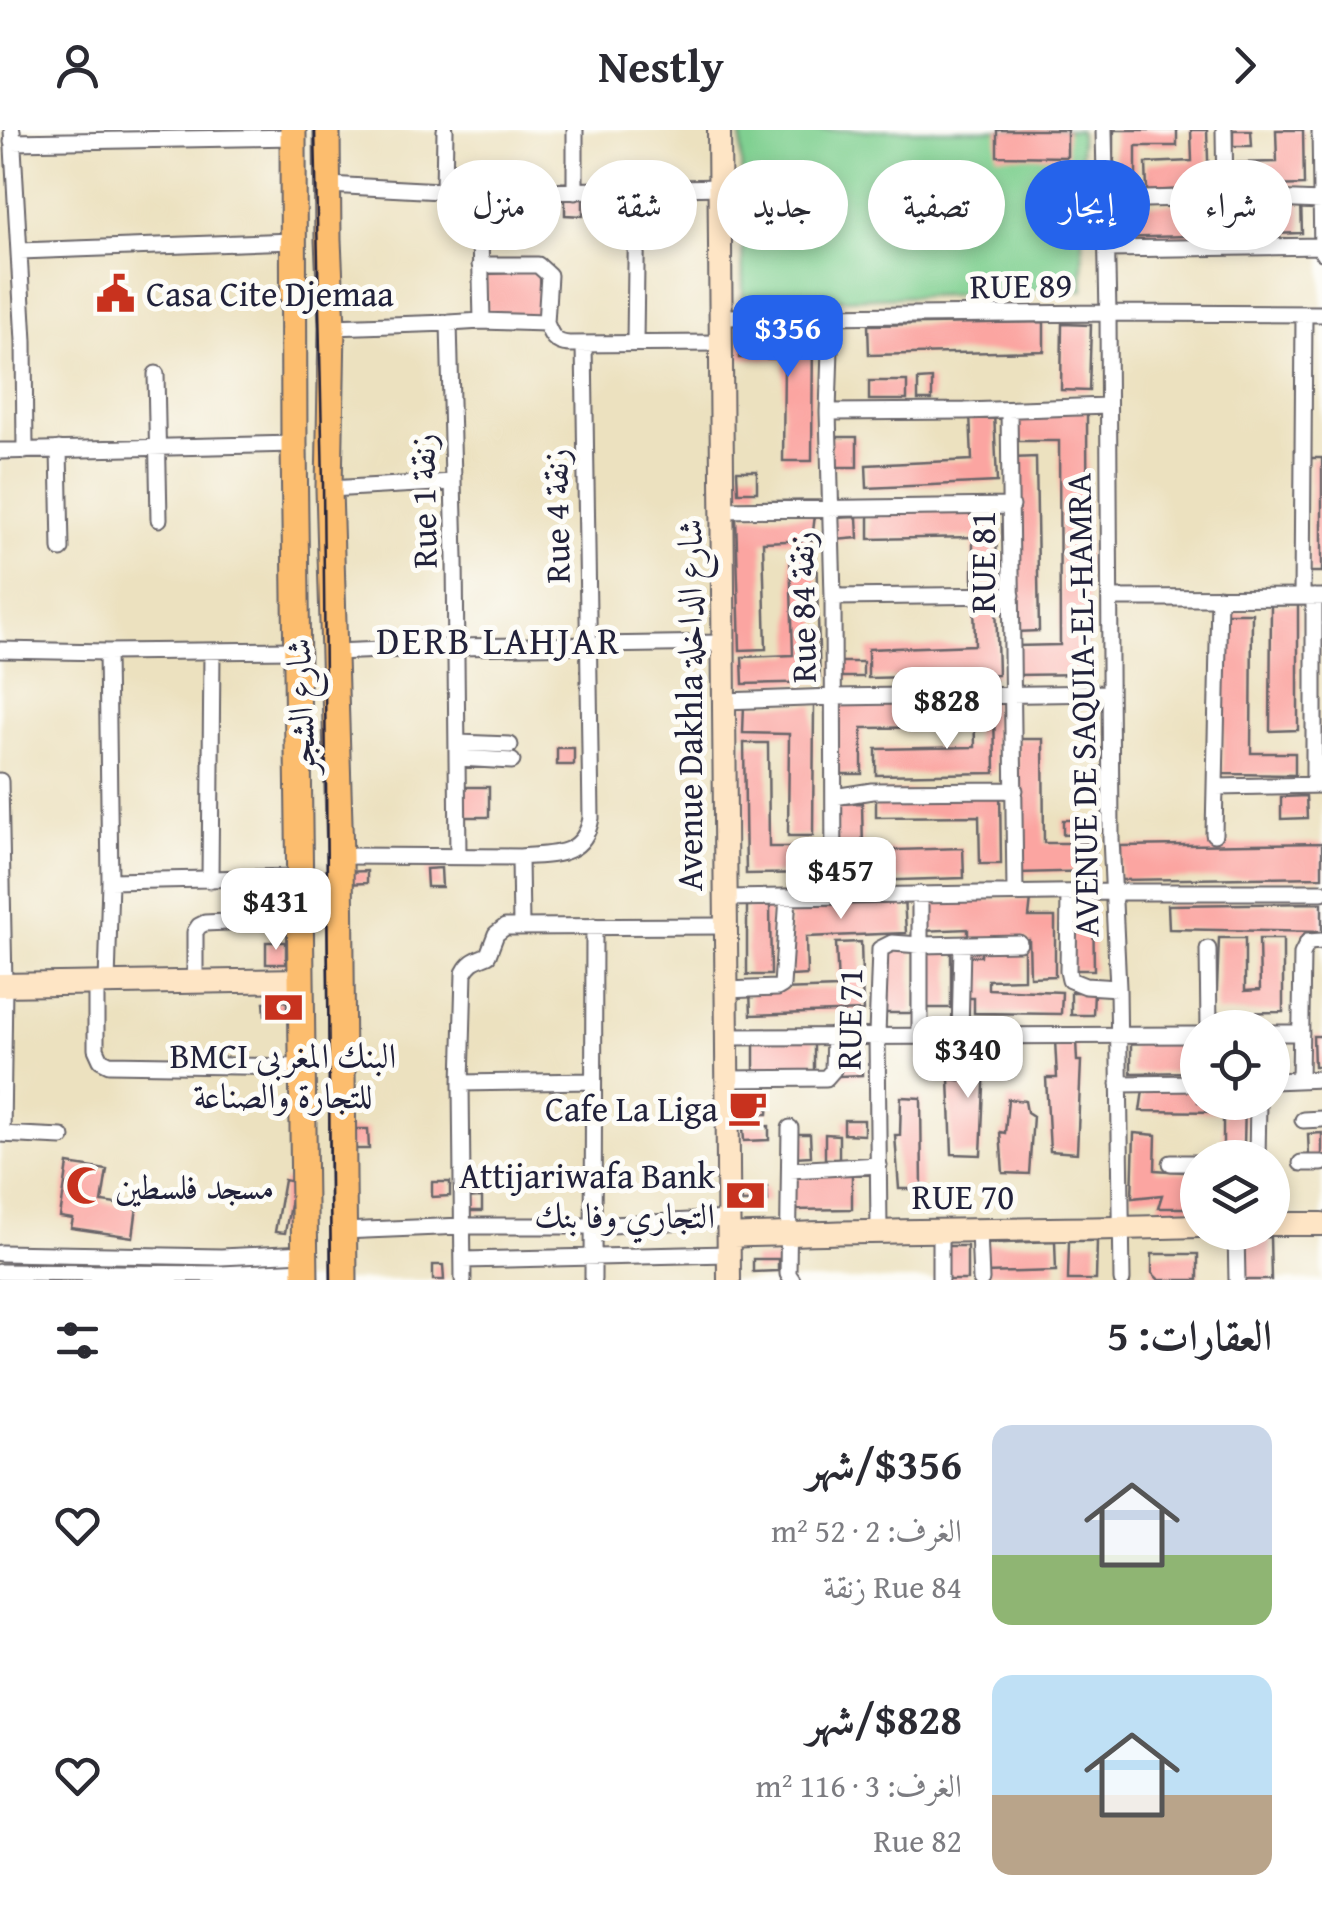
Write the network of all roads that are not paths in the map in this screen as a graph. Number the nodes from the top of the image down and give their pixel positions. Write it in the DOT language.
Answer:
graph roads {
  1 [pos="327,130"];
  2 [pos="445,130"];
  3 [pos="575,130"];
  4 [pos="719,130"];
  5 [pos="1104,130"];
  6 [pos="1224,130"];
  7 [pos="1320,130"];
  8 [pos="293,134"];
  9 [pos="12,136"];
  10 [pos="445,160"];
  11 [pos="720,160"];
  12 [pos="1104,160"];
  13 [pos="1224,160"];
  14 [pos="328,184"];
  15 [pos="437,192"];
  16 [pos="561,192"];
  17 [pos="574,192"];
  18 [pos="581,192"];
  19 [pos="8,198"];
  20 [pos="1292,200"];
  21 [pos="1321,201"];
  22 [pos="1321,209"];
  23 [pos="294,241"];
  24 [pos="1322,246"];
  25 [pos="1150,248"];
  26 [pos="480,250"];
  27 [pos="637,250"];
  28 [pos="720,250"];
  29 [pos="1107,250"];
  30 [pos="20,251"];
  31 [pos="1322,256"];
  32 [pos="480,266"];
  33 [pos="1108,313"];
  34 [pos="1304,314"];
  35 [pos="1322,314"];
  36 [pos="721,317"];
  37 [pos="831,317"];
  38 [pos="482,321"];
  39 [pos="546,322"];
  40 [pos="450,323"];
  41 [pos="332,327"];
  42 [pos="635,343"];
  43 [pos="721,343"];
  44 [pos="584,344"];
  45 [pos="156,374"];
  46 [pos="1108,406"];
  47 [pos="1322,409"];
  48 [pos="1010,410"];
  49 [pos="1304,410"];
  50 [pos="828,412"];
  51 [pos="294,444"];
  52 [pos="157,447"];
  53 [pos="59,449"];
  54 [pos="24,450"];
  55 [pos="0,451"];
  56 [pos="453,482"];
  57 [pos="329,489"];
  58 [pos="1012,506"];
  59 [pos="830,508"];
  60 [pos="722,510"];
  61 [pos="159,519"];
  62 [pos="61,549"];
  63 [pos="1012,596"];
  64 [pos="1219,597"];
  65 [pos="1313,597"];
  66 [pos="833,598"];
  67 [pos="1110,598"];
  68 [pos="724,644"];
  69 [pos="456,647"];
  70 [pos="587,647"];
  71 [pos="0,650"];
  72 [pos="297,650"];
  73 [pos="107,652"];
  74 [pos="212,652"];
  75 [pos="334,652"];
  76 [pos="1110,694"];
  77 [pos="1012,695"];
  78 [pos="834,696"];
  79 [pos="724,700"];
  80 [pos="458,751"];
  81 [pos="511,753"];
  82 [pos="0,781"];
  83 [pos="1318,785"];
  84 [pos="1216,787"];
  85 [pos="1015,790"];
  86 [pos="834,797"];
  87 [pos="1214,834"];
  88 [pos="340,856"];
  89 [pos="458,856"];
  90 [pos="520,857"];
  91 [pos="300,878"];
  92 [pos="210,880"];
  93 [pos="110,881"];
  94 [pos="1113,892"];
  95 [pos="1322,892"];
  96 [pos="1015,893"];
  97 [pos="920,894"];
  98 [pos="1069,894"];
  99 [pos="834,896"];
  100 [pos="726,898"];
  101 [pos="788,898"];
  102 [pos="249,921"];
  103 [pos="594,926"];
  104 [pos="726,926"];
  105 [pos="521,927"];
  106 [pos="1322,940"];
  107 [pos="1019,943"];
  108 [pos="962,945"];
  109 [pos="920,946"];
  110 [pos="1208,949"];
  111 [pos="302,980"];
  112 [pos="195,982"];
  113 [pos="102,983"];
  114 [pos="2,985"];
  115 [pos="1118,988"];
  116 [pos="726,990"];
  117 [pos="1209,1010"];
  118 [pos="1290,1033"];
  119 [pos="1301,1033"];
  120 [pos="834,1035"];
  121 [pos="877,1035"];
  122 [pos="920,1035"];
  123 [pos="960,1035"];
  124 [pos="1180,1035"];
  125 [pos="727,1037"];
  126 [pos="1118,1037"];
  127 [pos="303,1067"];
  128 [pos="728,1079"];
  129 [pos="1322,1079"];
  130 [pos="1290,1080"];
  131 [pos="1300,1080"];
  132 [pos="593,1081"];
  133 [pos="1180,1082"];
  134 [pos="461,1083"];
  135 [pos="1119,1084"];
  136 [pos="1322,1119"];
  137 [pos="1303,1120"];
  138 [pos="790,1128"];
  139 [pos="1,1134"];
  140 [pos="62,1137"];
  141 [pos="1301,1163"];
  142 [pos="1322,1163"];
  143 [pos="1172,1164"];
  144 [pos="1180,1164"];
  145 [pos="878,1165"];
  146 [pos="790,1170"];
  147 [pos="1290,1224"];
  148 [pos="1322,1224"];
  149 [pos="463,1226"];
  150 [pos="592,1226"];
  151 [pos="1180,1226"];
  152 [pos="1121,1228"];
  153 [pos="342,1231"];
  154 [pos="879,1231"];
  155 [pos="940,1231"];
  156 [pos="979,1231"];
  157 [pos="790,1234"];
  158 [pos="729,1236"];
  159 [pos="1237,1250"];
  160 [pos="0,1253"];
  161 [pos="109,1255"];
  162 [pos="592,1257"];
  163 [pos="463,1260"];
  164 [pos="305,1268"];
  165 [pos="221,1270"];
  166 [pos="0,1272"];
  167 [pos="110,1277"];
  168 [pos="344,1280"];
  169 [pos="464,1280"];
  170 [pos="593,1280"];
  171 [pos="729,1280"];
  172 [pos="792,1280"];
  173 [pos="940,1280"];
  174 [pos="981,1280"];
  175 [pos="1122,1280"];
  176 [pos="1238,1280"];
  1 -- 14 [label="main road, شارع الشجر"];
  2 -- 10 [label="street"];
  3 -- 17 [label="street"];
  4 -- 11 [label="street, Avenue Dakhla شارع الداخلة"];
  5 -- 12 [label="street, AVENUE DE SAQUIA-EL-HAMRA"];
  6 -- 13 [label="street"];
  7 -- 21 [label="street"];
  8 -- 9 [label="street"];
  8 -- 23 [label="main road, شارع الشجر"];
  9 -- 19 [label="street"];
  14 -- 15 [label="street"];
  14 -- 41 [label="main road, شارع الشجر"];
  16 -- 17 [label="street"];
  17 -- 18 [label="street"];
  19 -- 30 [label="street"];
  20 -- 21 [label="street"];
  21 -- 22 [label="street"];
  22 -- 24 [label="street"];
  23 -- 30 [label="street"];
  23 -- 51 [label="main road, شارع الشجر"];
  24 -- 25 [label="street, RUE 89"];
  24 -- 31 [label="street"];
  26 -- 32 [label="street"];
  27 -- 42 [label="street"];
  28 -- 36 [label="street, Avenue Dakhla شارع الداخلة"];
  29 -- 33 [label="street, AVENUE DE SAQUIA-EL-HAMRA"];
  30 -- 54 [label="street"];
  32 -- 38 [label="street"];
  32 -- 39 [label="street"];
  33 -- 34 [label="street, RUE 89"];
  33 -- 37 [label="street, RUE 89"];
  33 -- 46 [label="street, AVENUE DE SAQUIA-EL-HAMRA"];
  34 -- 35 [label="street, RUE 89"];
  34 -- 49 [label="street"];
  36 -- 37 [label="street, RUE 89"];
  36 -- 43 [label="street, Avenue Dakhla شارع الداخلة"];
  37 -- 50 [label="street, Rue 84 زنقة"];
  38 -- 39 [label="street"];
  38 -- 40 [label="street"];
  39 -- 44 [label="street"];
  40 -- 41 [label="street"];
  40 -- 56 [label="street, Rue 1 زنقة"];
  41 -- 57 [label="main road, شارع الشجر"];
  42 -- 43 [label="street"];
  42 -- 44 [label="street"];
  43 -- 60 [label="street, Avenue Dakhla شارع الداخلة"];
  44 -- 70 [label="street, Rue 4 زنقة"];
  45 -- 52 [label="street"];
  46 -- 48 [label="street"];
  46 -- 67 [label="street, AVENUE DE SAQUIA-EL-HAMRA"];
  47 -- 49 [label="street"];
  48 -- 50 [label="street"];
  48 -- 58 [label="street, RUE 81"];
  49 -- 65 [label="street"];
  50 -- 59 [label="street, Rue 84 زنقة"];
  51 -- 52 [label="street"];
  51 -- 72 [label="main road, شارع الشجر"];
  52 -- 53 [label="street"];
  52 -- 61 [label="street"];
  53 -- 54 [label="street"];
  53 -- 62 [label="street"];
  54 -- 55 [label="street"];
  56 -- 57 [label="street"];
  56 -- 69 [label="street, Rue 1 زنقة"];
  57 -- 75 [label="main road, شارع الشجر"];
  58 -- 59 [label="street"];
  58 -- 63 [label="street, RUE 81"];
  59 -- 60 [label="street"];
  59 -- 66 [label="street, Rue 84 زنقة"];
  60 -- 68 [label="street, Avenue Dakhla شارع الداخلة"];
  63 -- 66 [label="street"];
  63 -- 77 [label="street, RUE 81"];
  64 -- 65 [label="street"];
  64 -- 67 [label="street"];
  64 -- 84 [label="street"];
  65 -- 83 [label="street"];
  66 -- 78 [label="street, Rue 84 زنقة"];
  67 -- 76 [label="street, AVENUE DE SAQUIA-EL-HAMRA"];
  68 -- 70 [label="street"];
  68 -- 79 [label="street, Avenue Dakhla شارع الداخلة"];
  69 -- 70 [label="street"];
  69 -- 75 [label="street"];
  69 -- 80 [label="street, Rue 1 زنقة"];
  70 -- 90 [label="street, Rue 4 زنقة"];
  71 -- 73 [label="street"];
  72 -- 74 [label="street"];
  72 -- 91 [label="main road, شارع الشجر"];
  73 -- 74 [label="street"];
  73 -- 93 [label="street"];
  74 -- 92 [label="street"];
  75 -- 88 [label="main road, شارع الشجر"];
  76 -- 77 [label="street"];
  76 -- 94 [label="street, AVENUE DE SAQUIA-EL-HAMRA"];
  77 -- 78 [label="street"];
  77 -- 85 [label="street, RUE 81"];
  78 -- 79 [label="street"];
  78 -- 86 [label="street, Rue 84 زنقة"];
  79 -- 100 [label="street, Avenue Dakhla شارع الداخلة"];
  80 -- 81 [label="street"];
  80 -- 89 [label="street, Rue 1 زنقة"];
  82 -- 114 [label="street"];
  83 -- 84 [label="street"];
  84 -- 87 [label="street"];
  85 -- 86 [label="street"];
  85 -- 96 [label="street, RUE 81"];
  86 -- 99 [label="street, Rue 84 زنقة"];
  88 -- 89 [label="street"];
  88 -- 153 [label="main road, شارع الشجر"];
  89 -- 90 [label="street"];
  90 -- 105 [label="street"];
  91 -- 92 [label="street"];
  91 -- 111 [label="main road, شارع الشجر"];
  92 -- 93 [label="street"];
  93 -- 113 [label="street"];
  94 -- 95 [label="street"];
  94 -- 98 [label="street"];
  94 -- 115 [label="street, AVENUE DE SAQUIA-EL-HAMRA"];
  96 -- 97 [label="street"];
  96 -- 98 [label="street"];
  97 -- 99 [label="street"];
  97 -- 109 [label="street"];
  98 -- 115 [label="street"];
  99 -- 101 [label="street"];
  100 -- 101 [label="street"];
  100 -- 104 [label="street, Avenue Dakhla شارع الداخلة"];
  101 -- 116 [label="street"];
  102 -- 112 [label="street"];
  103 -- 104 [label="street"];
  103 -- 105 [label="street"];
  103 -- 132 [label="street"];
  104 -- 116 [label="street, Avenue Dakhla شارع الداخلة"];
  105 -- 134 [label="street"];
  106 -- 119 [label="street"];
  107 -- 108 [label="street, RUE 71"];
  108 -- 109 [label="street, RUE 71"];
  108 -- 123 [label="street"];
  109 -- 121 [label="street, RUE 71"];
  109 -- 122 [label="street"];
  110 -- 117 [label="street"];
  111 -- 112 [label="street"];
  111 -- 127 [label="main road, شارع الشجر"];
  112 -- 113 [label="street"];
  113 -- 114 [label="street"];
  113 -- 127 [label="street"];
  114 -- 139 [label="street"];
  115 -- 126 [label="street, AVENUE DE SAQUIA-EL-HAMRA"];
  116 -- 125 [label="street, Avenue Dakhla شارع الداخلة"];
  118 -- 119 [label="street"];
  119 -- 131 [label="street"];
  120 -- 121 [label="street"];
  120 -- 125 [label="street"];
  120 -- 128 [label="street"];
  121 -- 122 [label="street"];
  121 -- 145 [label="street, RUE 71"];
  122 -- 123 [label="street"];
  123 -- 126 [label="street"];
  124 -- 126 [label="street"];
  125 -- 128 [label="street, Avenue Dakhla شارع الداخلة"];
  126 -- 135 [label="street, AVENUE DE SAQUIA-EL-HAMRA"];
  127 -- 164 [label="main road, شارع الشجر"];
  128 -- 158 [label="street, Avenue Dakhla شارع الداخلة"];
  129 -- 131 [label="street"];
  130 -- 131 [label="street"];
  132 -- 134 [label="street"];
  132 -- 150 [label="street"];
  133 -- 135 [label="street"];
  134 -- 149 [label="street"];
  135 -- 152 [label="street, AVENUE DE SAQUIA-EL-HAMRA"];
  136 -- 137 [label="street"];
  138 -- 146 [label="street"];
  139 -- 140 [label="street"];
  141 -- 142 [label="street"];
  143 -- 144 [label="street"];
  145 -- 146 [label="street"];
  145 -- 154 [label="street, RUE 71"];
  146 -- 157 [label="street"];
  147 -- 148 [label="street"];
  149 -- 150 [label="street"];
  149 -- 153 [label="street"];
  149 -- 163 [label="street"];
  150 -- 158 [label="street"];
  150 -- 162 [label="street"];
  151 -- 152 [label="street, RUE 70"];
  152 -- 156 [label="street, RUE 70"];
  152 -- 175 [label="street, AVENUE DE SAQUIA-EL-HAMRA"];
  153 -- 168 [label="main road, شارع الشجر"];
  154 -- 155 [label="street, RUE 70"];
  154 -- 157 [label="street, RUE 70"];
  155 -- 156 [label="street, RUE 70"];
  155 -- 173 [label="street"];
  156 -- 174 [label="street"];
  157 -- 158 [label="street, RUE 70"];
  157 -- 172 [label="street"];
  158 -- 162 [label="street"];
  158 -- 171 [label="street, Avenue Dakhla شارع الداخلة"];
  159 -- 176 [label="street"];
  160 -- 161 [label="street"];
  161 -- 165 [label="street"];
  161 -- 167 [label="street"];
  162 -- 163 [label="street"];
  162 -- 170 [label="street"];
  163 -- 169 [label="street"];
  164 -- 165 [label="street"];
  165 -- 167 [label="street"];
  166 -- 167 [label="street"];
}
